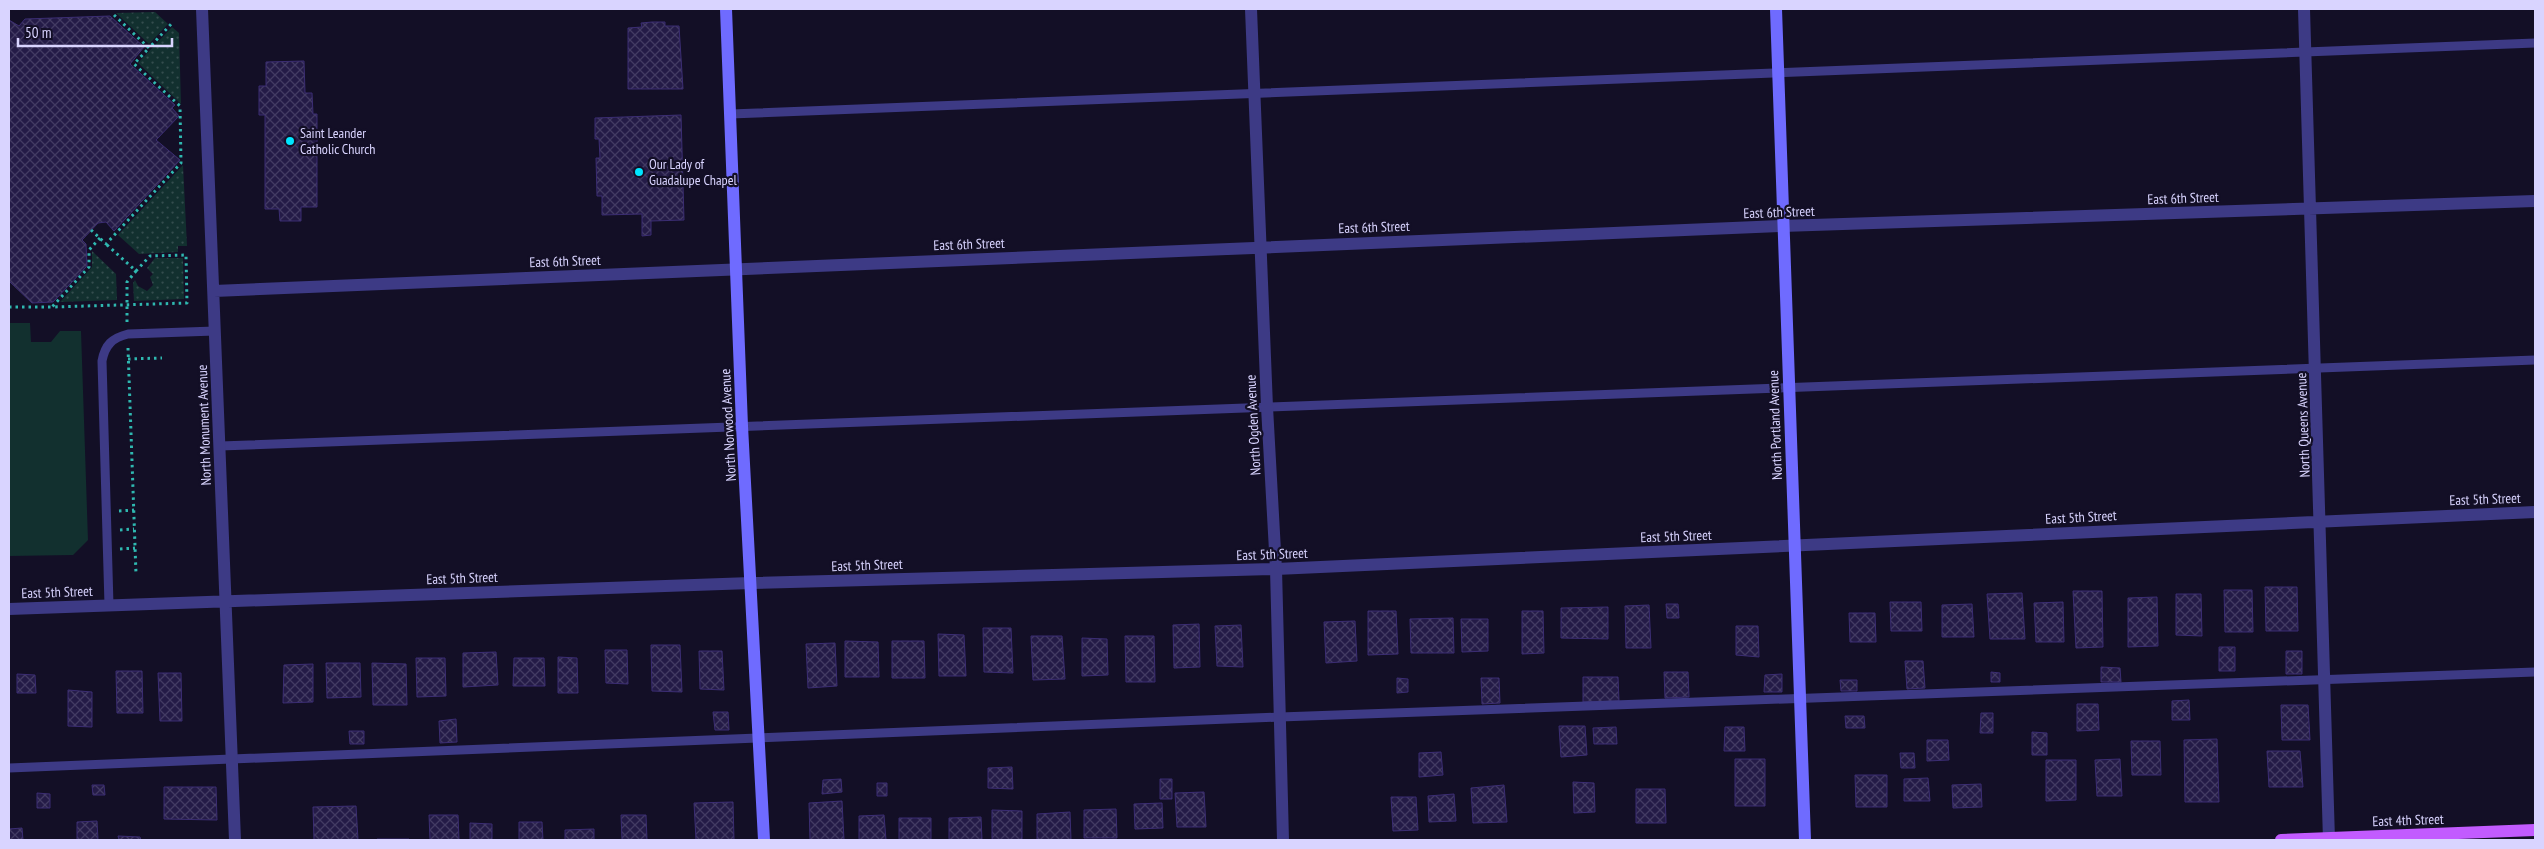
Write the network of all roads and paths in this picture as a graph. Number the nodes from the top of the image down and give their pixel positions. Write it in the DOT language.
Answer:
graph roads {
  1 [pos="202,9"];
  2 [pos="726,9"];
  3 [pos="1251,9"];
  4 [pos="1776,9"];
  5 [pos="2304,9"];
  6 [pos="114,15"];
  7 [pos="173,22"];
  8 [pos="2535,43"];
  9 [pos="148,48"];
  10 [pos="2305,52"];
  11 [pos="1779,73"];
  12 [pos="1254,93"];
  13 [pos="730,114"];
  14 [pos="2535,201"];
  15 [pos="2312,209"];
  16 [pos="1782,226"];
  17 [pos="91,230"];
  18 [pos="100,238"];
  19 [pos="106,244"];
  20 [pos="1260,247"];
  21 [pos="736,269"];
  22 [pos="136,271"];
  23 [pos="214,291"];
  24 [pos="126,305"];
  25 [pos="9,307"];
  26 [pos="52,307"];
  27 [pos="215,331"];
  28 [pos="128,334"];
  29 [pos="162,358"];
  30 [pos="128,359"];
  31 [pos="2535,360"];
  32 [pos="2316,368"];
  33 [pos="1788,387"];
  34 [pos="1267,407"];
  35 [pos="742,426"];
  36 [pos="220,446"];
  37 [pos="2535,512"];
  38 [pos="2320,521"];
  39 [pos="1795,546"];
  40 [pos="1276,569"];
  41 [pos="136,574"];
  42 [pos="751,583"];
  43 [pos="226,600"];
  44 [pos="108,605"];
  45 [pos="9,609"];
  46 [pos="2535,672"];
  47 [pos="2324,681"];
  48 [pos="1801,699"];
  49 [pos="1280,717"];
  50 [pos="758,738"];
  51 [pos="232,760"];
  52 [pos="9,768"];
  53 [pos="2535,830"];
  54 [pos="2329,839"];
  55 [pos="235,840"];
  56 [pos="764,840"];
  57 [pos="1283,840"];
  58 [pos="1805,840"];
  59 [pos="2281,840"];
  1 -- 23 [label="street, North Monument Avenue"];
  2 -- 13 [label="street, North Norwood Avenue"];
  3 -- 12 [label="street, North Ogden Avenue"];
  4 -- 11 [label="street, North Portland Avenue"];
  5 -- 10 [label="street, North Queens Avenue"];
  6 -- 9 [label="path"];
  7 -- 9 [label="path"];
  8 -- 10 [label="lane"];
  9 -- 19 [label="path"];
  10 -- 11 [label="lane"];
  10 -- 15 [label="street, North Queens Avenue"];
  11 -- 12 [label="lane"];
  11 -- 16 [label="street, North Portland Avenue"];
  12 -- 13 [label="lane"];
  12 -- 20 [label="street, North Ogden Avenue"];
  13 -- 21 [label="street, North Norwood Avenue"];
  14 -- 15 [label="street, East 6th Street"];
  15 -- 16 [label="street, East 6th Street"];
  15 -- 32 [label="street, North Queens Avenue"];
  16 -- 20 [label="street, East 6th Street"];
  16 -- 33 [label="street, North Portland Avenue"];
  17 -- 18 [label="path"];
  18 -- 19 [label="path"];
  18 -- 26 [label="path"];
  19 -- 22 [label="path"];
  20 -- 21 [label="street, East 6th Street"];
  20 -- 34 [label="street, North Ogden Avenue"];
  21 -- 23 [label="street, East 6th Street"];
  21 -- 35 [label="street, North Norwood Avenue"];
  22 -- 24 [label="path"];
  22 -- 24 [label="path"];
  23 -- 27 [label="street, North Monument Avenue"];
  24 -- 26 [label="path"];
  24 -- 28 [label="path"];
  25 -- 26 [label="path"];
  27 -- 28 [label="lane"];
  27 -- 36 [label="street, North Monument Avenue"];
  28 -- 30 [label="path"];
  28 -- 44 [label="lane"];
  29 -- 30 [label="path"];
  30 -- 41 [label="path"];
  31 -- 32 [label="lane"];
  32 -- 33 [label="lane"];
  32 -- 38 [label="street, North Queens Avenue"];
  33 -- 34 [label="lane"];
  33 -- 39 [label="street, North Portland Avenue"];
  34 -- 35 [label="lane"];
  34 -- 40 [label="street, North Ogden Avenue"];
  35 -- 36 [label="lane"];
  35 -- 42 [label="street, North Norwood Avenue"];
  36 -- 43 [label="street, North Monument Avenue"];
  37 -- 38 [label="street, East 5th Street"];
  38 -- 39 [label="street, East 5th Street"];
  38 -- 47 [label="street, North Queens Avenue"];
  39 -- 40 [label="street, East 5th Street"];
  39 -- 48 [label="street, North Portland Avenue"];
  40 -- 42 [label="street, East 5th Street"];
  40 -- 49 [label="street, North Ogden Avenue"];
  42 -- 43 [label="street, East 5th Street"];
  42 -- 50 [label="street, North Norwood Avenue"];
  43 -- 44 [label="street, East 5th Street"];
  43 -- 51 [label="street, North Monument Avenue"];
  44 -- 45 [label="street, East 5th Street"];
  46 -- 47 [label="lane"];
  47 -- 48 [label="lane"];
  47 -- 54 [label="street, North Queens Avenue"];
  48 -- 49 [label="lane"];
  48 -- 58 [label="street, North Portland Avenue"];
  49 -- 50 [label="lane"];
  49 -- 57 [label="street, North Ogden Avenue"];
  50 -- 51 [label="lane"];
  50 -- 56 [label="street, North Norwood Avenue"];
  51 -- 52 [label="lane"];
  51 -- 55 [label="street, North Monument Avenue"];
  53 -- 54 [label="main road, East 4th Street"];
  54 -- 59 [label="main road, East 4th Street"];
}
